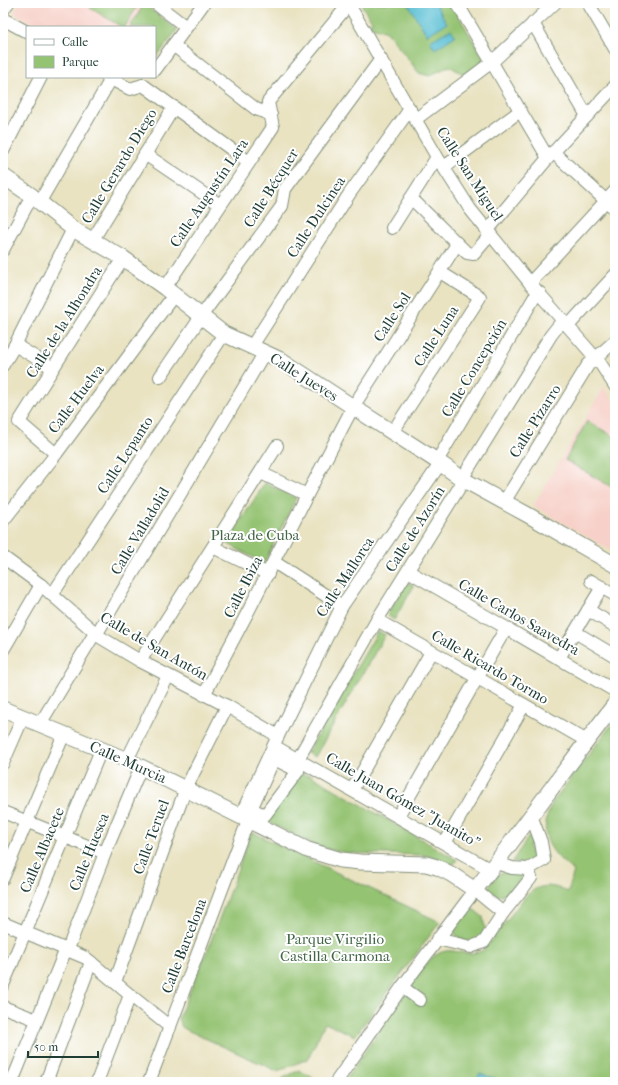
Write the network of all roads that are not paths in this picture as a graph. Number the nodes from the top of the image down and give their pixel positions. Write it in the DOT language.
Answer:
graph roads {
  1 [pos="8,3"];
  2 [pos="155,3"];
  3 [pos="204,3"];
  4 [pos="349,3"];
  5 [pos="458,3"];
  6 [pos="555,3"];
  7 [pos="588,3"];
  8 [pos="3,10"];
  9 [pos="3,19"];
  10 [pos="534,23"];
  11 [pos="186,27"];
  12 [pos="26,31"];
  13 [pos="173,46"];
  14 [pos="615,48"];
  15 [pos="381,59"];
  16 [pos="492,62"];
  17 [pos="156,69"];
  18 [pos="40,78"];
  19 [pos="109,78"];
  20 [pos="146,81"];
  21 [pos="615,86"];
  22 [pos="174,107"];
  23 [pos="520,111"];
  24 [pos="271,114"];
  25 [pos="413,114"];
  26 [pos="586,116"];
  27 [pos="3,151"];
  28 [pos="145,154"];
  29 [pos="551,155"];
  30 [pos="437,157"];
  31 [pos="249,162"];
  32 [pos="444,167"];
  33 [pos="3,176"];
  34 [pos="615,191"];
  35 [pos="411,198"];
  36 [pos="35,199"];
  37 [pos="220,205"];
  38 [pos="610,205"];
  39 [pos="392,228"];
  40 [pos="73,229"];
  41 [pos="489,233"];
  42 [pos="92,241"];
  43 [pos="457,244"];
  44 [pos="3,250"];
  45 [pos="123,258"];
  46 [pos="440,272"];
  47 [pos="615,275"];
  48 [pos="530,283"];
  49 [pos="170,292"];
  50 [pos="540,293"];
  51 [pos="202,316"];
  52 [pos="566,323"];
  53 [pos="224,334"];
  54 [pos="615,341"];
  55 [pos="15,344"];
  56 [pos="259,349"];
  57 [pos="595,358"];
  58 [pos="3,365"];
  59 [pos="54,368"];
  60 [pos="160,377"];
  61 [pos="615,386"];
  62 [pos="353,407"];
  63 [pos="392,432"];
  64 [pos="277,446"];
  65 [pos="56,454"];
  66 [pos="438,463"];
  67 [pos="261,473"];
  68 [pos="464,480"];
  69 [pos="307,495"];
  70 [pos="504,502"];
  71 [pos="3,521"];
  72 [pos="213,547"];
  73 [pos="3,557"];
  74 [pos="274,562"];
  75 [pos="615,565"];
  76 [pos="408,571"];
  77 [pos="268,574"];
  78 [pos="591,581"];
  79 [pos="41,585"];
  80 [pos="602,587"];
  81 [pos="52,595"];
  82 [pos="615,595"];
  83 [pos="342,606"];
  84 [pos="588,610"];
  85 [pos="377,620"];
  86 [pos="615,626"];
  87 [pos="506,628"];
  88 [pos="574,632"];
  89 [pos="95,633"];
  90 [pos="3,650"];
  91 [pos="431,652"];
  92 [pos="615,656"];
  93 [pos="559,658"];
  94 [pos="140,661"];
  95 [pos="168,676"];
  96 [pos="477,678"];
  97 [pos="615,691"];
  98 [pos="204,695"];
  99 [pos="615,704"];
  100 [pos="524,705"];
  101 [pos="227,706"];
  102 [pos="3,709"];
  103 [pos="23,717"];
  104 [pos="40,724"];
  105 [pos="64,734"];
  106 [pos="276,741"];
  107 [pos="587,741"];
  108 [pos="101,750"];
  109 [pos="298,759"];
  110 [pos="126,760"];
  111 [pos="3,763"];
  112 [pos="141,767"];
  113 [pos="186,788"];
  114 [pos="352,790"];
  115 [pos="3,812"];
  116 [pos="530,815"];
  117 [pos="398,816"];
  118 [pos="244,819"];
  119 [pos="27,822"];
  120 [pos="64,837"];
  121 [pos="445,843"];
  122 [pos="105,853"];
  123 [pos="494,866"];
  124 [pos="528,869"];
  125 [pos="4,873"];
  126 [pos="475,890"];
  127 [pos="503,913"];
  128 [pos="3,923"];
  129 [pos="24,932"];
  130 [pos="437,939"];
  131 [pos="67,949"];
  132 [pos="91,962"];
  133 [pos="114,982"];
  134 [pos="3,985"];
  135 [pos="402,987"];
  136 [pos="130,995"];
  137 [pos="420,1000"];
  138 [pos="3,1007"];
  139 [pos="37,1020"];
  140 [pos="170,1027"];
  141 [pos="12,1082"];
  142 [pos="47,1082"];
  143 [pos="96,1082"];
  144 [pos="149,1082"];
  145 [pos="336,1082"];
  1 -- 8 [label="street"];
  2 -- 11 [label="street"];
  3 -- 11 [label="street"];
  4 -- 15 [label="street, Calle San Miguel"];
  4 -- 24 [label="street, Calle Augustín Lara"];
  5 -- 16 [label="street"];
  6 -- 10 [label="street, Calle Dulcinea"];
  7 -- 14 [label="street"];
  9 -- 12 [label="street"];
  10 -- 16 [label="street, Calle Dulcinea"];
  10 -- 26 [label="street"];
  11 -- 13 [label="street"];
  13 -- 17 [label="street"];
  13 -- 24 [label="street"];
  15 -- 25 [label="street, Calle San Miguel"];
  15 -- 51 [label="street, Calle Bécquer"];
  16 -- 23 [label="street"];
  16 -- 25 [label="street, Calle Dulcinea"];
  18 -- 27 [label="street"];
  19 -- 20 [label="street"];
  19 -- 36 [label="street"];
  20 -- 22 [label="street"];
  21 -- 26 [label="street"];
  22 -- 28 [label="street, Calle Gerardo Diego"];
  22 -- 31 [label="street"];
  23 -- 29 [label="street"];
  23 -- 32 [label="street"];
  24 -- 31 [label="street, Calle Augustín Lara"];
  25 -- 30 [label="street, Calle San Miguel"];
  25 -- 56 [label="street, Calle Dulcinea"];
  26 -- 29 [label="street"];
  28 -- 37 [label="street"];
  28 -- 42 [label="street, Calle Gerardo Diego"];
  29 -- 38 [label="street"];
  29 -- 41 [label="street"];
  30 -- 32 [label="street, Calle San Miguel"];
  30 -- 35 [label="street"];
  31 -- 37 [label="street, Calle Augustín Lara"];
  32 -- 41 [label="street, Calle San Miguel"];
  33 -- 36 [label="main road, Calle Jueves"];
  34 -- 38 [label="street"];
  35 -- 39 [label="street"];
  35 -- 43 [label="street"];
  36 -- 40 [label="main road, Calle Jueves"];
  36 -- 44 [label="street"];
  37 -- 49 [label="street, Calle Augustín Lara"];
  38 -- 48 [label="street"];
  40 -- 42 [label="main road, Calle Jueves"];
  40 -- 55 [label="street"];
  41 -- 43 [label="street"];
  41 -- 48 [label="street, Calle San Miguel"];
  42 -- 45 [label="main road, Calle Jueves"];
  43 -- 46 [label="street, Calle Sol"];
  45 -- 49 [label="main road, Calle Jueves"];
  45 -- 59 [label="street, Calle de la Alhondra"];
  46 -- 62 [label="street, Calle Sol"];
  46 -- 63 [label="street, Calle Luna"];
  47 -- 52 [label="street, Calle de Azorín"];
  48 -- 50 [label="street, Calle San Miguel"];
  49 -- 51 [label="main road, Calle Jueves"];
  49 -- 65 [label="street, Calle Huelva"];
  50 -- 52 [label="street, Calle San Miguel"];
  50 -- 66 [label="street, Calle Concepción"];
  51 -- 53 [label="main road, Calle Jueves"];
  51 -- 60 [label="street, Calle Bécquer"];
  52 -- 57 [label="street, Calle San Miguel"];
  52 -- 68 [label="street, Calle de Azorín"];
  53 -- 56 [label="main road, Calle Jueves"];
  53 -- 81 [label="street, Calle Lepanto"];
  54 -- 57 [label="street, Calle Pizarro"];
  55 -- 58 [label="street"];
  55 -- 59 [label="street"];
  56 -- 62 [label="main road, Calle Jueves"];
  56 -- 89 [label="street, Calle Valladolid"];
  57 -- 61 [label="street, Calle San Miguel"];
  57 -- 70 [label="street, Calle Pizarro"];
  59 -- 65 [label="street, Calle de la Alhondra"];
  62 -- 63 [label="main road, Calle Jueves"];
  62 -- 69 [label="street, Calle Ibiza"];
  63 -- 66 [label="main road, Calle Jueves"];
  64 -- 67 [label="street"];
  65 -- 71 [label="street, Calle Huelva"];
  66 -- 68 [label="main road, Calle Jueves"];
  66 -- 83 [label="street, Calle Mallorca"];
  67 -- 69 [label="street"];
  67 -- 72 [label="street"];
  68 -- 70 [label="main road, Calle Jueves"];
  68 -- 76 [label="street, Calle de Azorín"];
  69 -- 74 [label="street, Calle Ibiza"];
  70 -- 75 [label="main road, Calle Jueves"];
  72 -- 77 [label="street"];
  72 -- 94 [label="street"];
  73 -- 79 [label="street, Calle de San Antón"];
  74 -- 77 [label="street, Calle Ibiza"];
  74 -- 83 [label="street"];
  76 -- 85 [label="street, Calle de Azorín"];
  76 -- 87 [label="street, Calle Carlos Saavedra"];
  77 -- 98 [label="street, Calle Ibiza"];
  78 -- 80 [label="street"];
  79 -- 81 [label="street, Calle de San Antón"];
  79 -- 90 [label="street"];
  80 -- 82 [label="street"];
  80 -- 84 [label="street"];
  81 -- 89 [label="street, Calle de San Antón"];
  83 -- 106 [label="street, Calle Mallorca"];
  84 -- 86 [label="street"];
  84 -- 88 [label="street"];
  85 -- 91 [label="street, Calle Ricardo Tormo"];
  85 -- 109 [label="street, Calle de Azorín"];
  87 -- 93 [label="street, Calle Carlos Saavedra"];
  87 -- 96 [label="street"];
  88 -- 92 [label="street"];
  88 -- 93 [label="street"];
  89 -- 94 [label="street, Calle de San Antón"];
  89 -- 104 [label="street, Calle Valladolid"];
  91 -- 96 [label="street, Calle Ricardo Tormo"];
  91 -- 114 [label="street"];
  93 -- 97 [label="street, Calle Carlos Saavedra"];
  94 -- 95 [label="street, Calle de San Antón"];
  95 -- 98 [label="street, Calle de San Antón"];
  95 -- 110 [label="street"];
  96 -- 100 [label="street, Calle Ricardo Tormo"];
  96 -- 117 [label="street"];
  98 -- 101 [label="street, Calle de San Antón"];
  99 -- 107 [label="main road"];
  100 -- 107 [label="street, Calle Ricardo Tormo"];
  100 -- 121 [label="street"];
  101 -- 106 [label="street, Calle de San Antón"];
  101 -- 113 [label="street, Calle Teruel"];
  102 -- 103 [label="main road, Calle Murcia"];
  103 -- 104 [label="main road, Calle Murcia"];
  103 -- 111 [label="street"];
  104 -- 105 [label="main road, Calle Murcia"];
  105 -- 108 [label="main road, Calle Murcia"];
  105 -- 119 [label="street"];
  106 -- 109 [label="street, Calle Juan Gómez \"Juanito\""];
  106 -- 118 [label="street, Calle Mallorca"];
  107 -- 116 [label="main road"];
  108 -- 110 [label="main road, Calle Murcia"];
  108 -- 120 [label="street, Calle Albacete"];
  109 -- 114 [label="street, Calle Juan Gómez \"Juanito\""];
  110 -- 112 [label="main road, Calle Murcia"];
  112 -- 113 [label="main road, Calle Murcia"];
  112 -- 122 [label="street, Calle Huesca"];
  113 -- 118 [label="main road, Calle Murcia"];
  113 -- 133 [label="street, Calle Teruel"];
  114 -- 117 [label="street, Calle Juan Gómez \"Juanito\""];
  115 -- 119 [label="street"];
  116 -- 123 [label="main road"];
  116 -- 124 [label="street"];
  117 -- 121 [label="street, Calle Juan Gómez \"Juanito\""];
  118 -- 126 [label="main road, Calle Murcia"];
  118 -- 140 [label="street, Calle Barcelona"];
  119 -- 120 [label="street"];
  119 -- 125 [label="street"];
  120 -- 122 [label="street"];
  120 -- 129 [label="street, Calle Albacete"];
  121 -- 123 [label="street, Calle Juan Gómez \"Juanito\""];
  122 -- 131 [label="street, Calle Huesca"];
  123 -- 124 [label="street, Calle Juan Gómez \"Juanito\""];
  123 -- 126 [label="main road"];
  124 -- 127 [label="street"];
  126 -- 127 [label="street"];
  126 -- 130 [label="street"];
  127 -- 130 [label="street"];
  128 -- 129 [label="street"];
  129 -- 131 [label="street"];
  129 -- 134 [label="street, Calle Albacete"];
  130 -- 135 [label="street"];
  131 -- 132 [label="street"];
  131 -- 139 [label="street, Calle Huesca"];
  132 -- 133 [label="street"];
  132 -- 142 [label="street"];
  133 -- 136 [label="street"];
  135 -- 137 [label="street"];
  135 -- 145 [label="street"];
  136 -- 140 [label="street"];
  136 -- 143 [label="street"];
  138 -- 139 [label="street"];
  139 -- 141 [label="street, Calle Huesca"];
  140 -- 144 [label="street, Calle Barcelona"];
}
